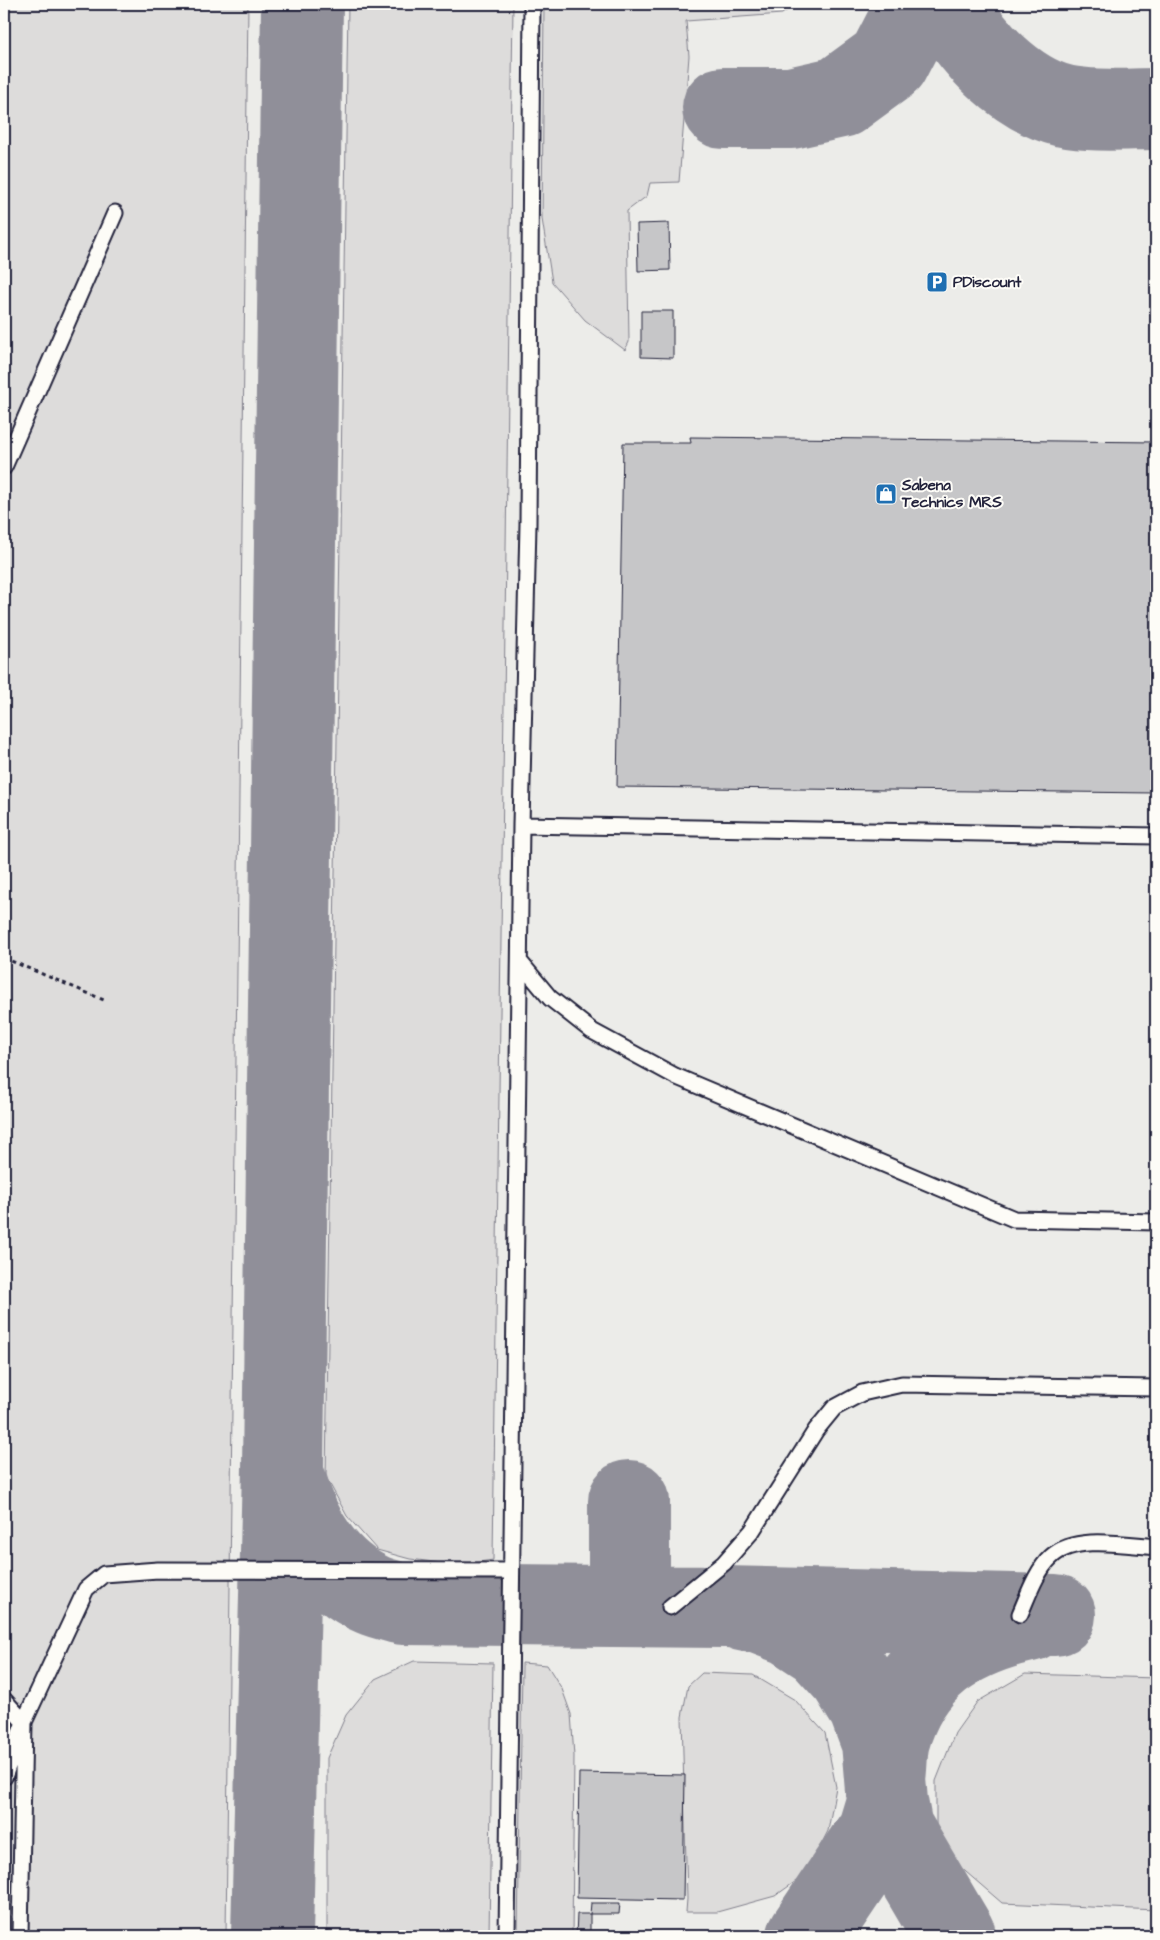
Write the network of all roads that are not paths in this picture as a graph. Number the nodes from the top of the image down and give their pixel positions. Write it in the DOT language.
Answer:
graph roads {
  1 [pos="532,4"];
  2 [pos="115,213"];
  3 [pos="4,466"];
  4 [pos="521,825"];
  5 [pos="1156,836"];
  6 [pos="520,962"];
  7 [pos="1156,1222"];
  8 [pos="1156,1388"];
  9 [pos="1156,1547"];
  10 [pos="511,1571"];
  11 [pos="670,1606"];
  12 [pos="1020,1614"];
  13 [pos="4,1700"];
  14 [pos="24,1722"];
  15 [pos="4,1777"];
  16 [pos="20,1936"];
  17 [pos="507,1936"];
  1 -- 4 [label="lane"];
  2 -- 3 [label="lane"];
  4 -- 5 [label="lane"];
  4 -- 6 [label="lane"];
  6 -- 7 [label="lane"];
  6 -- 10 [label="lane"];
  8 -- 11 [label="lane"];
  9 -- 12 [label="lane"];
  10 -- 14 [label="lane"];
  10 -- 17 [label="lane"];
  13 -- 14 [label="lane"];
  14 -- 15 [label="lane"];
  14 -- 16 [label="lane"];
}
